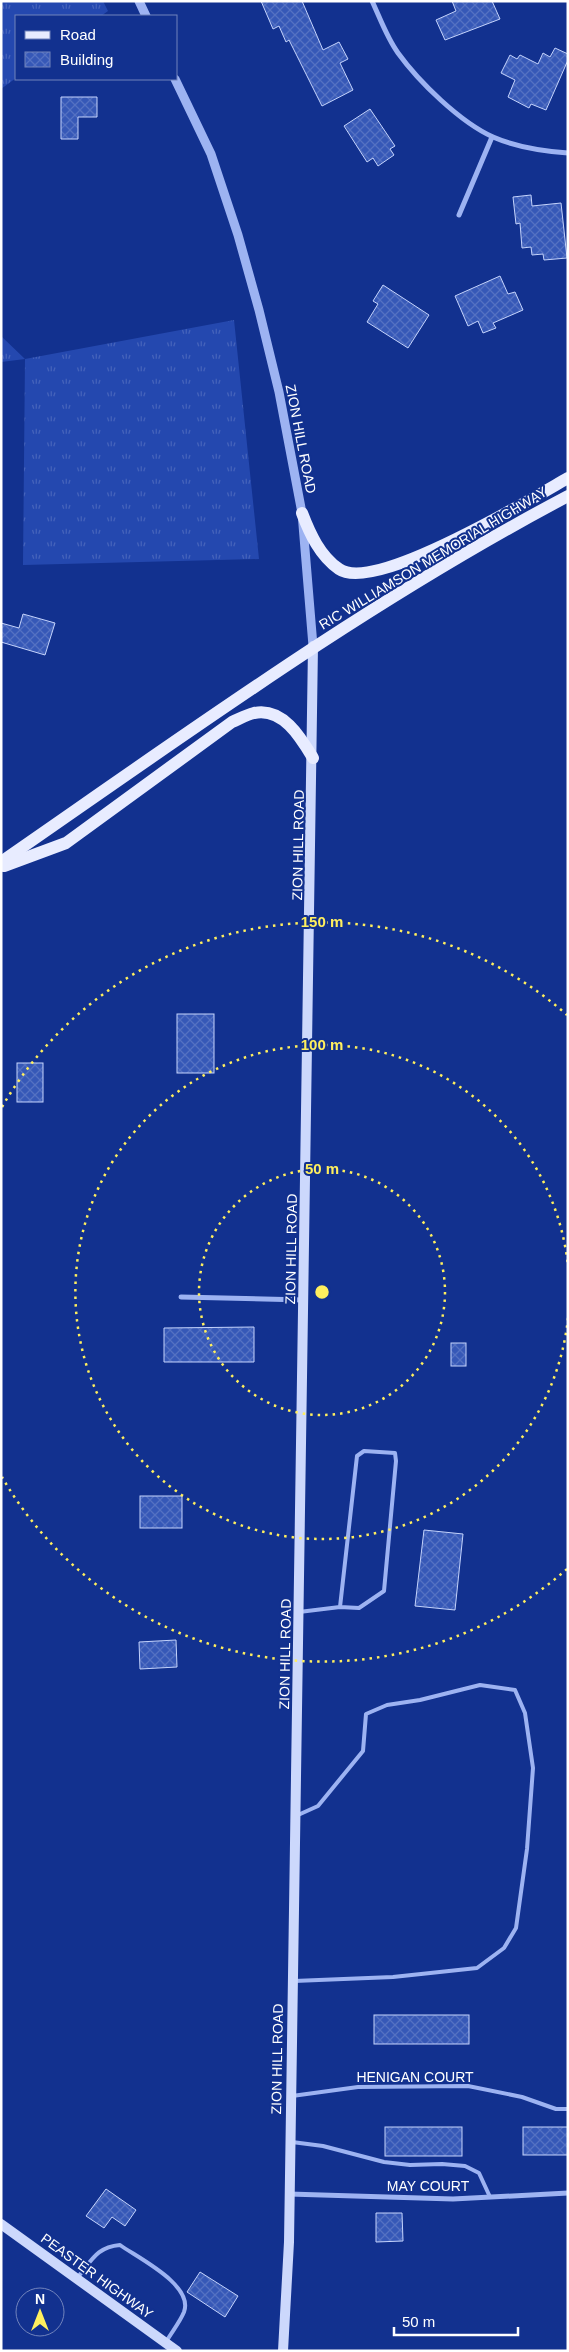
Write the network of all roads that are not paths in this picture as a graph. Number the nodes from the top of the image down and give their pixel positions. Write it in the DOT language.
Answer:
graph roads {
  1 [pos="139,1"];
  2 [pos="372,1"];
  3 [pos="146,15"];
  4 [pos="175,80"];
  5 [pos="492,137"];
  6 [pos="568,153"];
  7 [pos="459,215"];
  8 [pos="568,478"];
  9 [pos="568,496"];
  10 [pos="302,513"];
  11 [pos="314,646"];
  12 [pos="313,758"];
  13 [pos="1,862"];
  14 [pos="1,866"];
  15 [pos="181,1297"];
  16 [pos="304,1300"];
  17 [pos="340,1607"];
  18 [pos="299,1612"];
  19 [pos="296,1816"];
  20 [pos="292,1981"];
  21 [pos="290,2096"];
  22 [pos="568,2109"];
  23 [pos="289,2142"];
  24 [pos="568,2193"];
  25 [pos="289,2194"];
  26 [pos="490,2197"];
  27 [pos="1,2224"];
  28 [pos="77,2279"];
  29 [pos="165,2343"];
  30 [pos="177,2351"];
  31 [pos="283,2351"];
  1 -- 3 [label="street"];
  2 -- 5 [label="street"];
  4 -- 10 [label="street, ZION HILL ROAD"];
  5 -- 6 [label="street"];
  5 -- 7 [label="street"];
  8 -- 10 [label="main road"];
  9 -- 11 [label="main road, RIC WILLIAMSON MEMORIAL HIGHWAY"];
  10 -- 11 [label="street, ZION HILL ROAD"];
  11 -- 12 [label="main road, ZION HILL ROAD"];
  11 -- 13 [label="main road, RIC WILLIAMSON MEMORIAL HIGHWAY"];
  12 -- 14 [label="main road"];
  12 -- 16 [label="main road, ZION HILL ROAD"];
  15 -- 16 [label="street"];
  16 -- 18 [label="main road, ZION HILL ROAD"];
  17 -- 17 [label="lane"];
  17 -- 18 [label="lane"];
  18 -- 19 [label="main road, ZION HILL ROAD"];
  19 -- 20 [label="main road, ZION HILL ROAD"];
  19 -- 20 [label="lane"];
  20 -- 21 [label="main road, ZION HILL ROAD"];
  21 -- 22 [label="lane, HENIGAN COURT"];
  21 -- 23 [label="main road, ZION HILL ROAD"];
  23 -- 25 [label="main road, ZION HILL ROAD"];
  23 -- 26 [label="lane"];
  24 -- 26 [label="street, MAY COURT"];
  25 -- 26 [label="street, MAY COURT"];
  25 -- 31 [label="main road, ZION HILL ROAD"];
  27 -- 28 [label="main road, PEASTER HIGHWAY"];
  28 -- 29 [label="main road, PEASTER HIGHWAY"];
  28 -- 29 [label="lane"];
  29 -- 30 [label="main road, PEASTER HIGHWAY"];
}
